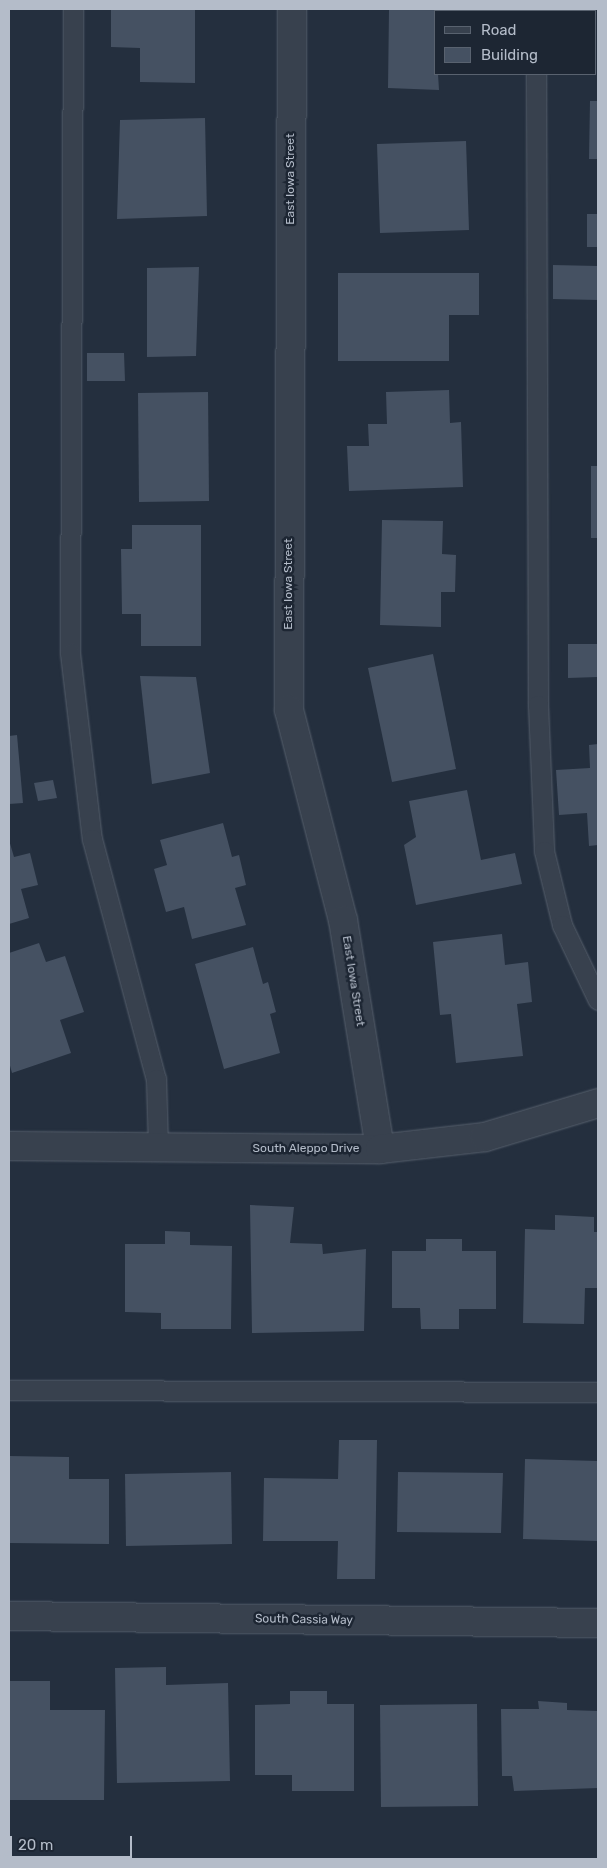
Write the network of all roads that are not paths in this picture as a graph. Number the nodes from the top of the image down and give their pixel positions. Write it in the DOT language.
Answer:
graph roads {
  1 [pos="73,9"];
  2 [pos="292,9"];
  3 [pos="536,75"];
  4 [pos="598,1000"];
  5 [pos="598,1103"];
  6 [pos="9,1146"];
  7 [pos="158,1148"];
  8 [pos="380,1149"];
  9 [pos="9,1390"];
  10 [pos="598,1392"];
  11 [pos="9,1616"];
  12 [pos="598,1623"];
  1 -- 7 [label="lane"];
  2 -- 8 [label="street, East Iowa Street"];
  3 -- 4 [label="lane"];
  5 -- 8 [label="street, South Aleppo Drive"];
  6 -- 7 [label="street, South Aleppo Drive"];
  7 -- 8 [label="street, South Aleppo Drive"];
  9 -- 10 [label="lane"];
  11 -- 12 [label="street, South Cassia Way"];
}
